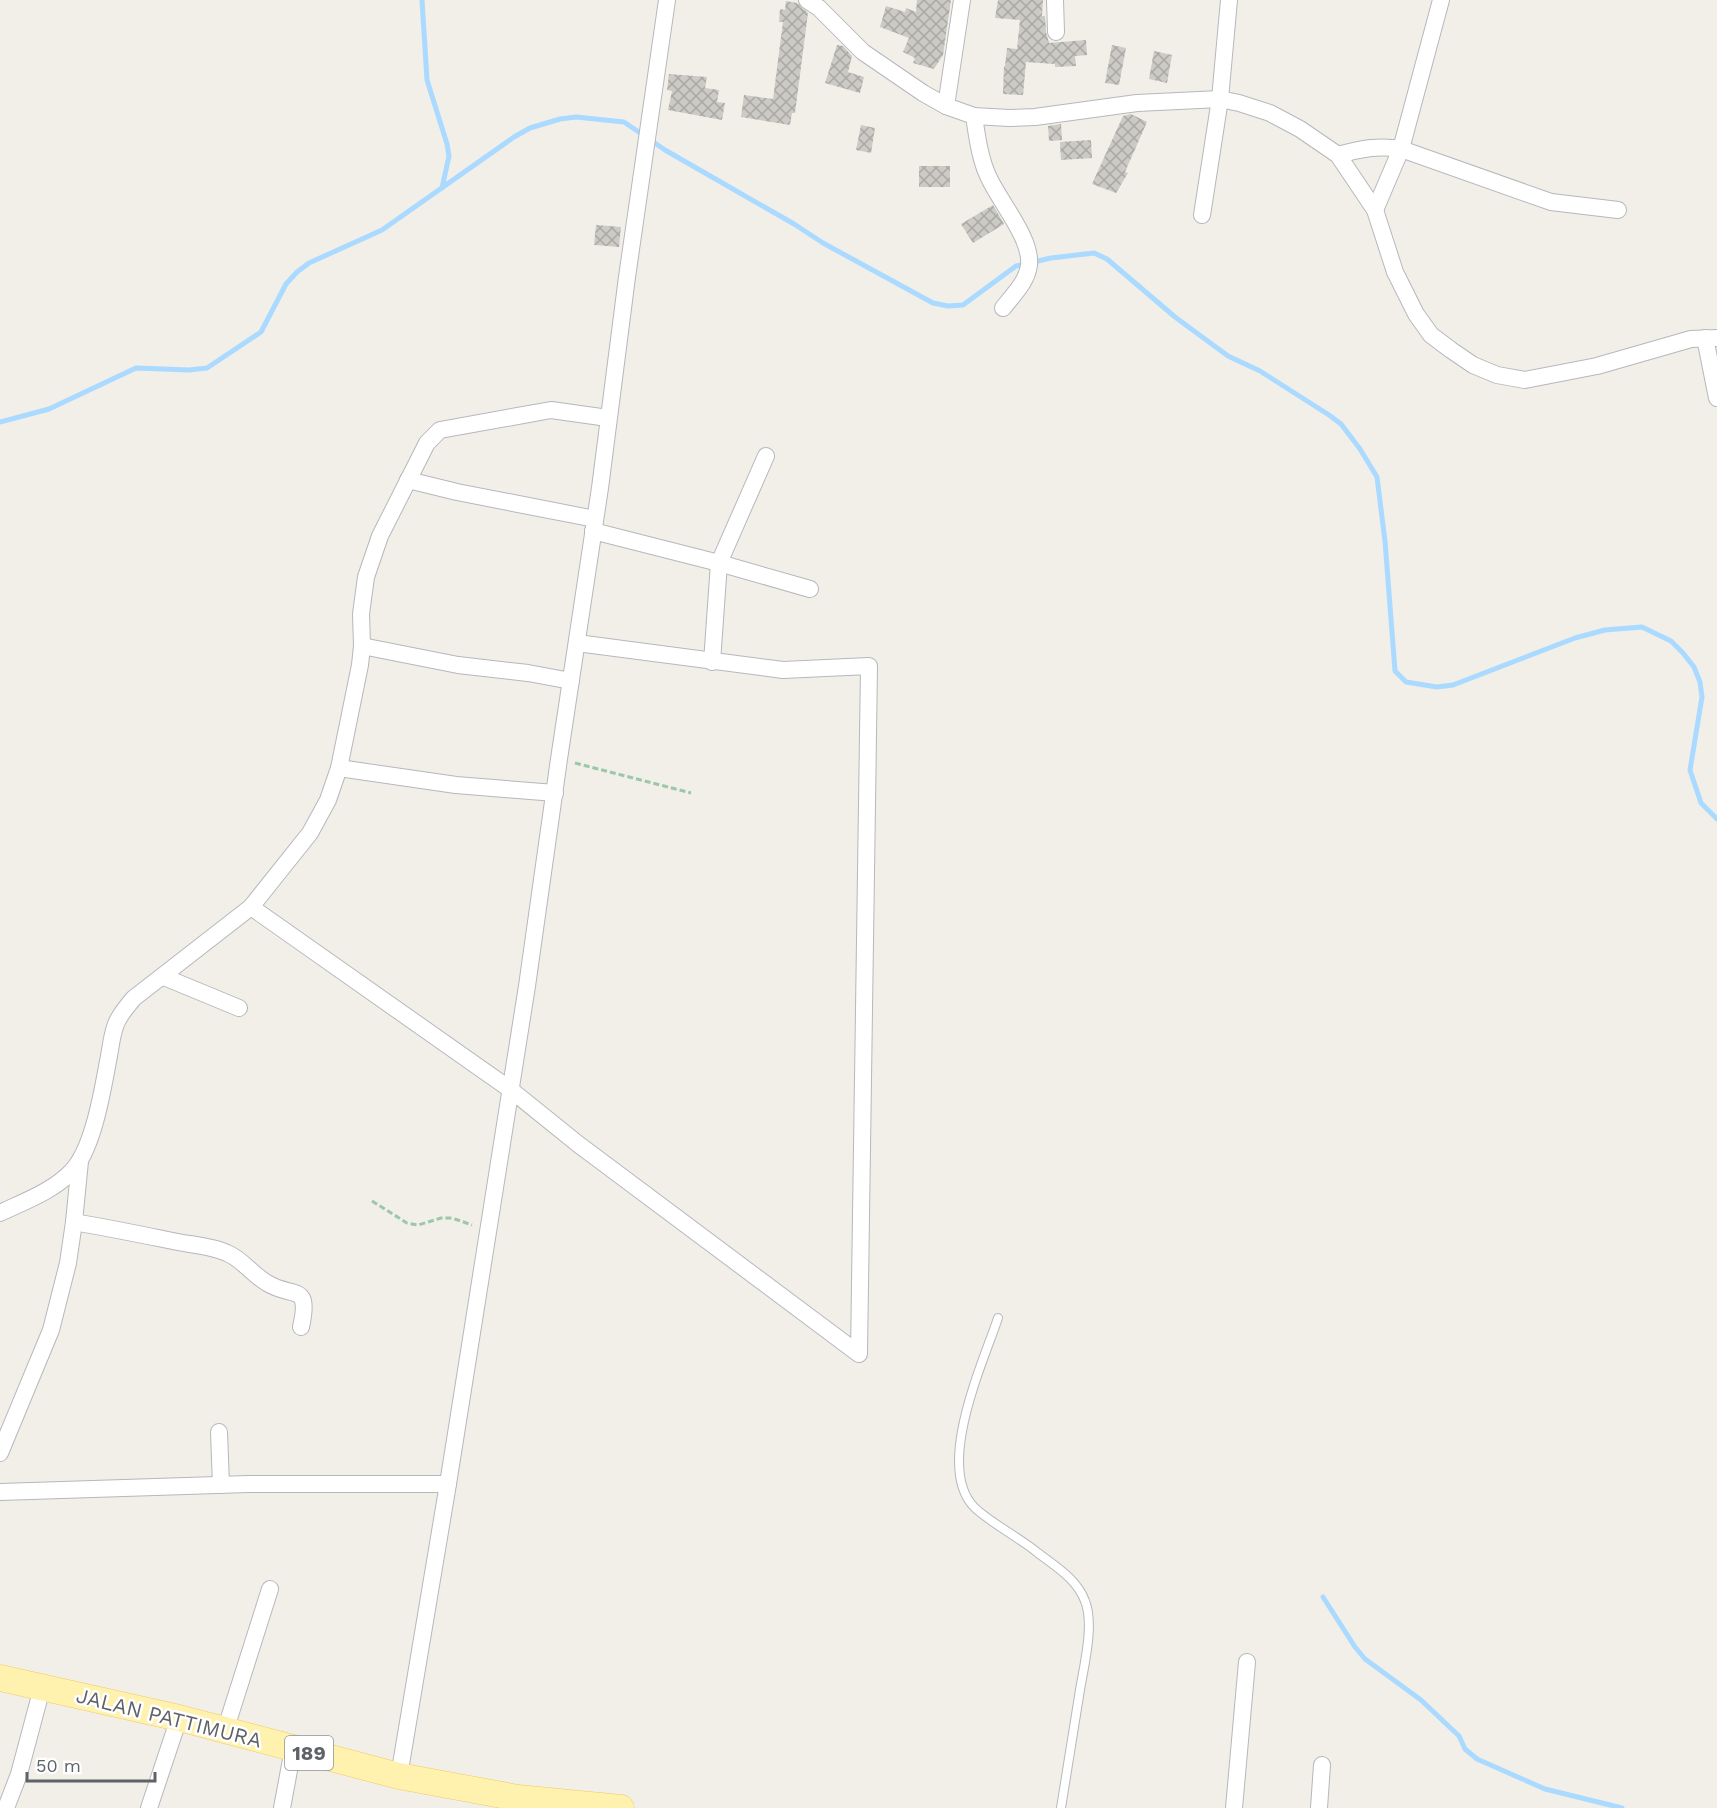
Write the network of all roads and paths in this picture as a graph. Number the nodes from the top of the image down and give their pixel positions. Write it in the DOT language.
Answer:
graph roads {
  1 [pos="667,0"];
  2 [pos="807,0"];
  3 [pos="962,0"];
  4 [pos="1054,0"];
  5 [pos="1229,0"];
  6 [pos="1441,0"];
  7 [pos="1056,32"];
  8 [pos="1220,99"];
  9 [pos="946,106"];
  10 [pos="974,116"];
  11 [pos="1401,149"];
  12 [pos="1338,155"];
  13 [pos="1375,210"];
  14 [pos="1618,210"];
  15 [pos="1202,215"];
  16 [pos="1003,308"];
  17 [pos="1711,338"];
  18 [pos="1717,398"];
  19 [pos="608,418"];
  20 [pos="766,456"];
  21 [pos="408,480"];
  22 [pos="594,525"];
  23 [pos="719,563"];
  24 [pos="810,589"];
  25 [pos="577,643"];
  26 [pos="362,646"];
  27 [pos="712,662"];
  28 [pos="570,681"];
  29 [pos="559,759"];
  30 [pos="339,768"];
  31 [pos="691,793"];
  32 [pos="555,794"];
  33 [pos="251,907"];
  34 [pos="164,976"];
  35 [pos="239,1008"];
  36 [pos="511,1090"];
  37 [pos="80,1160"];
  38 [pos="372,1200"];
  39 [pos="0,1213"];
  40 [pos="74,1222"];
  41 [pos="488,1230"];
  42 [pos="998,1318"];
  43 [pos="301,1327"];
  44 [pos="219,1432"];
  45 [pos="0,1453"];
  46 [pos="448,1484"];
  47 [pos="221,1485"];
  48 [pos="0,1492"];
  49 [pos="270,1589"];
  50 [pos="1247,1662"];
  51 [pos="0,1678"];
  52 [pos="42,1688"];
  53 [pos="179,1718"];
  54 [pos="225,1731"];
  55 [pos="293,1749"];
  56 [pos="1322,1765"];
  57 [pos="399,1776"];
  58 [pos="6,1808"];
  59 [pos="149,1808"];
  60 [pos="282,1808"];
  61 [pos="614,1808"];
  62 [pos="1061,1808"];
  63 [pos="1234,1808"];
  64 [pos="1319,1808"];
  1 -- 19 [label="street"];
  2 -- 9 [label="street"];
  3 -- 9 [label="street"];
  4 -- 7 [label="street"];
  5 -- 8 [label="street"];
  6 -- 11 [label="street"];
  8 -- 10 [label="street"];
  8 -- 12 [label="street"];
  8 -- 15 [label="street"];
  9 -- 10 [label="street"];
  10 -- 16 [label="street"];
  11 -- 12 [label="street"];
  11 -- 13 [label="street"];
  11 -- 14 [label="street"];
  12 -- 13 [label="street"];
  13 -- 17 [label="street"];
  17 -- 18 [label="street"];
  19 -- 21 [label="street"];
  19 -- 22 [label="street"];
  20 -- 23 [label="street"];
  21 -- 22 [label="street"];
  21 -- 26 [label="street"];
  22 -- 23 [label="street"];
  22 -- 25 [label="street"];
  23 -- 24 [label="street"];
  23 -- 27 [label="street"];
  25 -- 27 [label="street"];
  25 -- 28 [label="street"];
  26 -- 28 [label="street"];
  26 -- 30 [label="street"];
  27 -- 36 [label="street"];
  28 -- 29 [label="street"];
  29 -- 31 [label="path"];
  29 -- 32 [label="street"];
  30 -- 32 [label="street"];
  30 -- 33 [label="street"];
  32 -- 36 [label="street"];
  33 -- 34 [label="street"];
  33 -- 36 [label="street"];
  34 -- 35 [label="street"];
  34 -- 37 [label="street"];
  36 -- 41 [label="street"];
  37 -- 39 [label="street"];
  37 -- 40 [label="street"];
  38 -- 41 [label="path"];
  40 -- 43 [label="street"];
  40 -- 45 [label="street"];
  41 -- 46 [label="street"];
  42 -- 62 [label="lane"];
  44 -- 47 [label="street"];
  46 -- 47 [label="street"];
  46 -- 57 [label="street"];
  47 -- 48 [label="street"];
  49 -- 54 [label="street"];
  50 -- 63 [label="street"];
  51 -- 52 [label="main road, JALAN PATTIMURA / 189"];
  52 -- 53 [label="main road, JALAN PATTIMURA / 189"];
  52 -- 58 [label="street"];
  53 -- 54 [label="main road, JALAN PATTIMURA / 189"];
  53 -- 59 [label="street"];
  54 -- 55 [label="main road, JALAN PATTIMURA / 189"];
  55 -- 57 [label="main road, JALAN PATTIMURA / 189"];
  55 -- 60 [label="street"];
  56 -- 64 [label="street"];
  57 -- 61 [label="main road, JALAN PATTIMURA / 189"];
}
